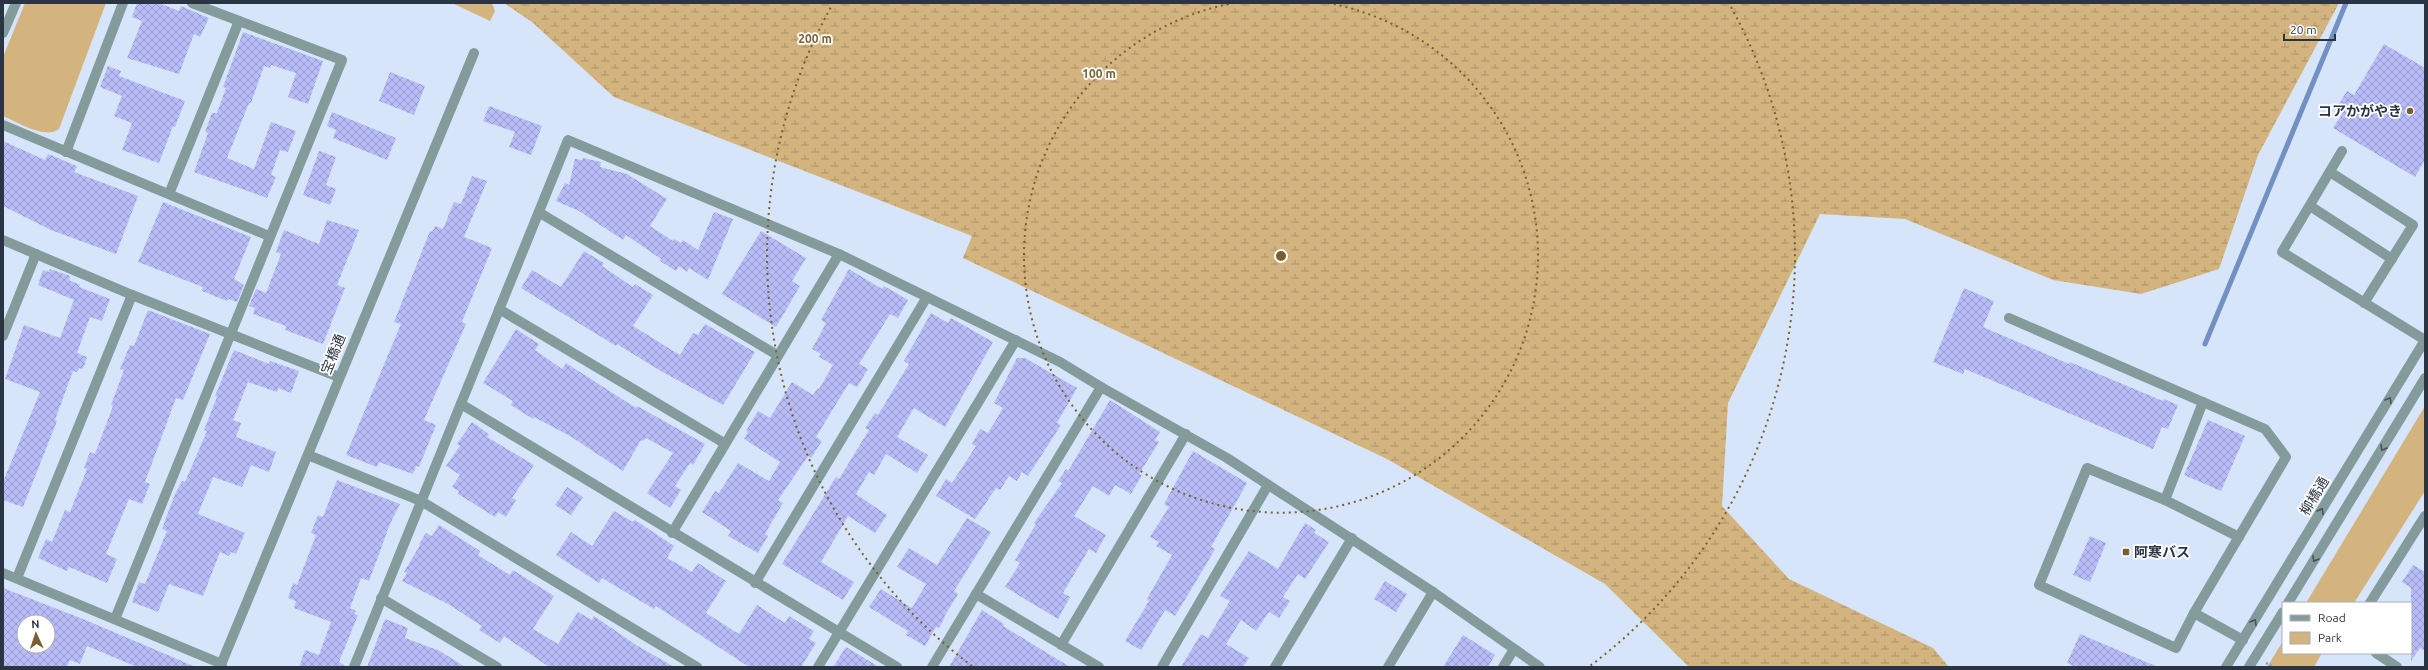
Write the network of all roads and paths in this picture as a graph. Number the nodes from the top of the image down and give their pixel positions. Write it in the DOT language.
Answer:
graph roads {
  1 [pos="16,3"];
  2 [pos="123,3"];
  3 [pos="192,3"];
  4 [pos="7,14"];
  5 [pos="239,21"];
  6 [pos="3,33"];
  7 [pos="474,53"];
  8 [pos="3,125"];
  9 [pos="2342,151"];
  10 [pos="66,152"];
  11 [pos="2330,172"];
  12 [pos="169,194"];
  13 [pos="2310,206"];
  14 [pos="540,213"];
  15 [pos="269,236"];
  16 [pos="3,240"];
  17 [pos="36,254"];
  18 [pos="839,254"];
  19 [pos="2392,260"];
  20 [pos="132,295"];
  21 [pos="927,297"];
  22 [pos="2364,303"];
  23 [pos="499,309"];
  24 [pos="2009,318"];
  25 [pos="230,333"];
  26 [pos="3,336"];
  27 [pos="1016,340"];
  28 [pos="2425,340"];
  29 [pos="778,355"];
  30 [pos="339,377"];
  31 [pos="2425,378"];
  32 [pos="1101,388"];
  33 [pos="2203,402"];
  34 [pos="461,404"];
  35 [pos="1186,434"];
  36 [pos="724,443"];
  37 [pos="308,455"];
  38 [pos="1268,485"];
  39 [pos="2164,500"];
  40 [pos="421,501"];
  41 [pos="2425,516"];
  42 [pos="672,533"];
  43 [pos="2239,537"];
  44 [pos="1352,538"];
  45 [pos="3,573"];
  46 [pos="17,578"];
  47 [pos="755,583"];
  48 [pos="1433,592"];
  49 [pos="976,594"];
  50 [pos="381,598"];
  51 [pos="2289,602"];
  52 [pos="2371,602"];
  53 [pos="2194,614"];
  54 [pos="2282,614"];
  55 [pos="115,619"];
  56 [pos="839,632"];
  57 [pos="2243,640"];
  58 [pos="1061,645"];
  59 [pos="1514,649"];
  60 [pos="2378,654"];
  61 [pos="2264,661"];
  62 [pos="221,666"];
  63 [pos="354,667"];
  64 [pos="497,667"];
  65 [pos="697,667"];
  66 [pos="818,667"];
  67 [pos="897,667"];
  68 [pos="932,667"];
  69 [pos="1098,667"];
  70 [pos="1162,667"];
  71 [pos="1275,667"];
  72 [pos="1388,667"];
  73 [pos="1503,667"];
  74 [pos="1540,667"];
  75 [pos="2226,667"];
  76 [pos="2250,667"];
  77 [pos="2274,667"];
  78 [pos="2397,667"];
  1 -- 4 [label="street"];
  2 -- 10 [label="street"];
  3 -- 5 [label="street"];
  4 -- 6 [label="street"];
  5 -- 12 [label="street"];
  5 -- 15 [label="street"];
  7 -- 30 [label="street, 宝橋通"];
  8 -- 10 [label="street"];
  9 -- 11 [label="street"];
  10 -- 12 [label="street"];
  11 -- 13 [label="street"];
  11 -- 19 [label="street"];
  12 -- 15 [label="street"];
  13 -- 19 [label="street"];
  13 -- 22 [label="street"];
  14 -- 18 [label="street"];
  14 -- 23 [label="street"];
  14 -- 29 [label="street"];
  15 -- 25 [label="street"];
  16 -- 17 [label="street"];
  17 -- 20 [label="street"];
  17 -- 26 [label="street"];
  18 -- 21 [label="street"];
  18 -- 29 [label="street"];
  19 -- 22 [label="street"];
  20 -- 25 [label="street"];
  20 -- 46 [label="street"];
  21 -- 27 [label="street"];
  21 -- 47 [label="street"];
  22 -- 28 [label="street"];
  23 -- 34 [label="street"];
  23 -- 36 [label="street"];
  24 -- 33 [label="street"];
  25 -- 30 [label="street"];
  25 -- 55 [label="street"];
  27 -- 32 [label="street"];
  27 -- 56 [label="street"];
  57 -- 28 [label="street, 柳橋通, one-way"];
  29 -- 36 [label="street"];
  30 -- 37 [label="street, 宝橋通"];
  31 -- 51 [label="street, one-way"];
  32 -- 35 [label="street"];
  32 -- 49 [label="street"];
  33 -- 39 [label="street"];
  33 -- 43 [label="street"];
  34 -- 40 [label="street"];
  34 -- 42 [label="street"];
  35 -- 38 [label="street"];
  35 -- 58 [label="street"];
  36 -- 42 [label="street"];
  37 -- 40 [label="street"];
  37 -- 62 [label="street, 宝橋通"];
  38 -- 44 [label="street"];
  38 -- 70 [label="street"];
  39 -- 43 [label="street"];
  39 -- 53 [label="street"];
  40 -- 50 [label="street"];
  40 -- 65 [label="street"];
  41 -- 52 [label="street"];
  42 -- 47 [label="street"];
  43 -- 53 [label="street"];
  44 -- 48 [label="street"];
  44 -- 71 [label="street"];
  45 -- 46 [label="street"];
  46 -- 55 [label="street"];
  47 -- 56 [label="street"];
  48 -- 59 [label="street"];
  48 -- 72 [label="street"];
  49 -- 58 [label="street"];
  49 -- 68 [label="street"];
  50 -- 63 [label="street"];
  50 -- 64 [label="street"];
  53 -- 57 [label="street"];
  54 -- 76 [label="street"];
  55 -- 62 [label="street"];
  56 -- 66 [label="street"];
  56 -- 67 [label="street"];
  57 -- 75 [label="street, 柳橋通"];
  58 -- 69 [label="street"];
  59 -- 73 [label="street"];
  59 -- 74 [label="street"];
  60 -- 78 [label="street"];
  61 -- 77 [label="path"];
}
